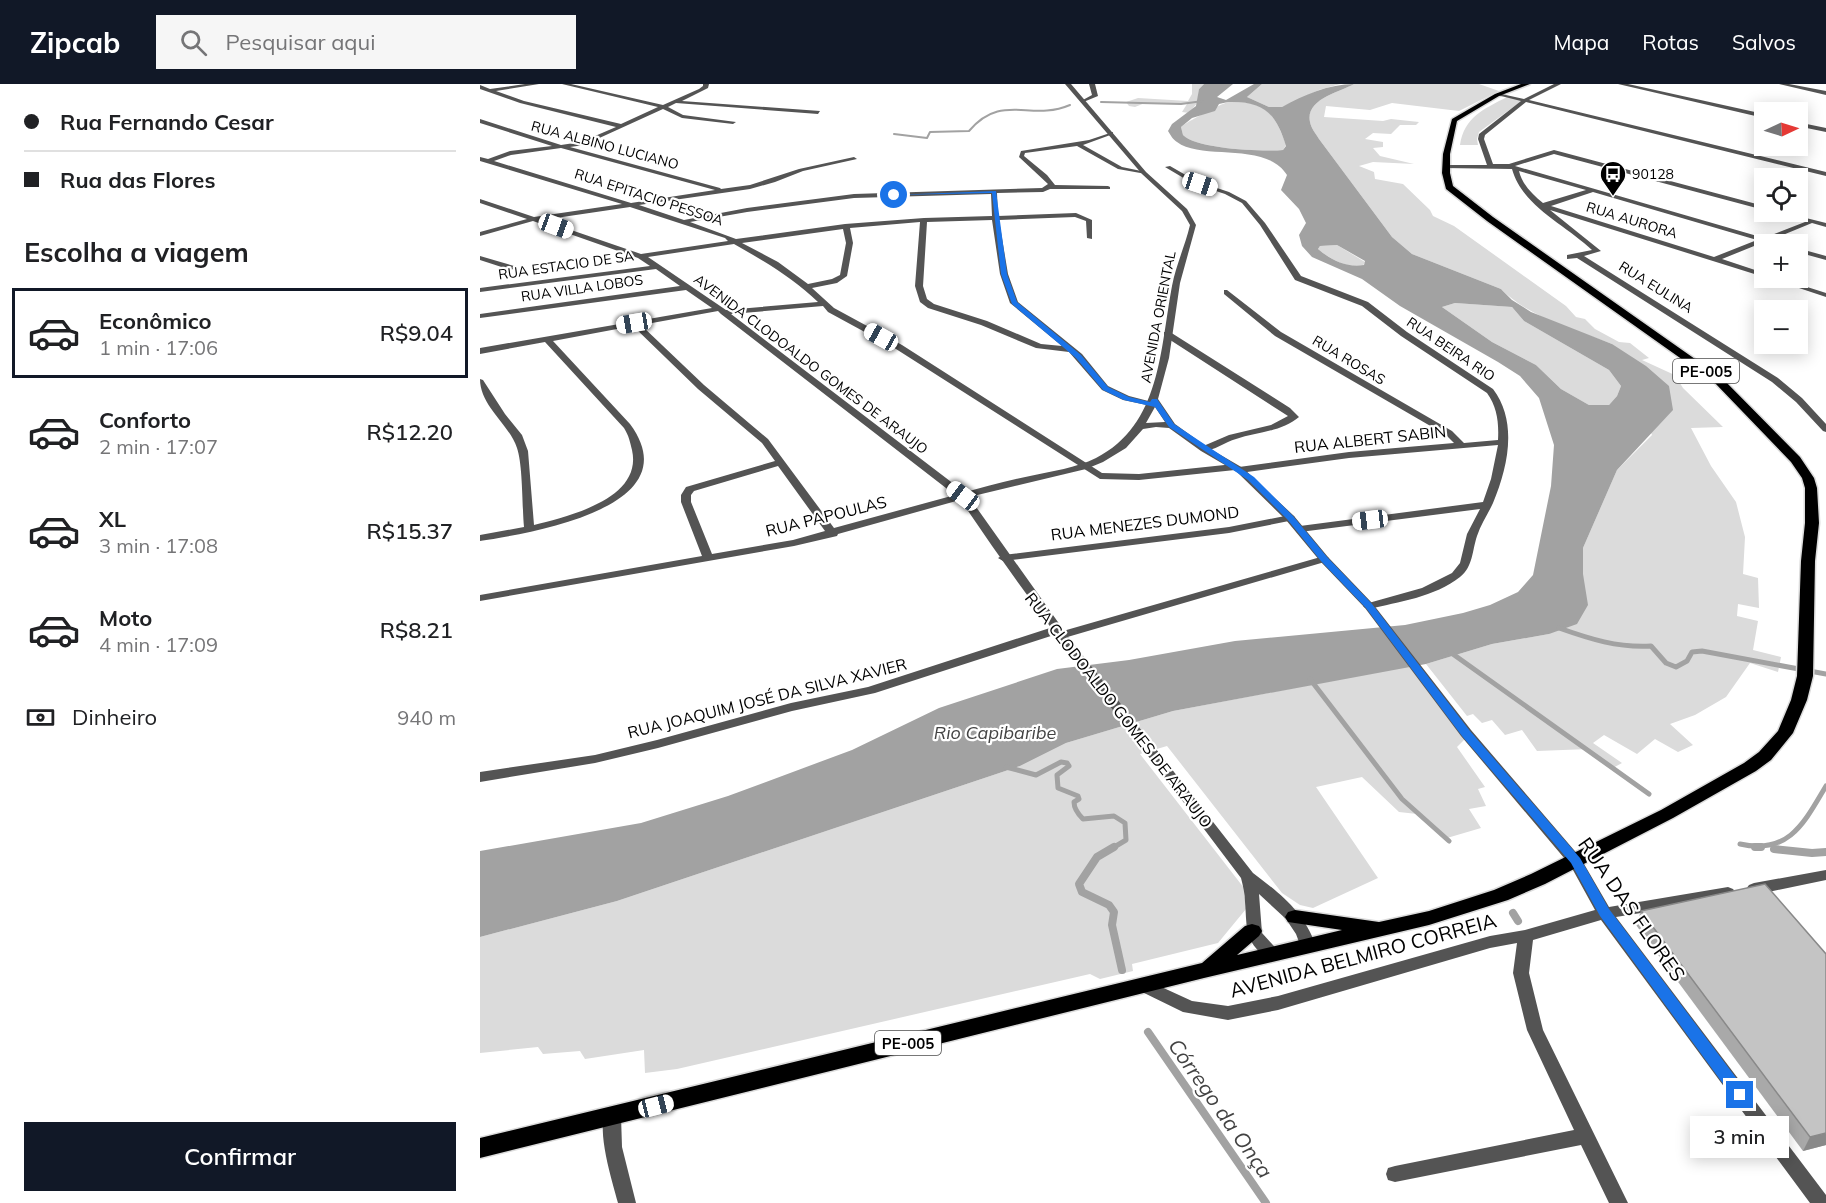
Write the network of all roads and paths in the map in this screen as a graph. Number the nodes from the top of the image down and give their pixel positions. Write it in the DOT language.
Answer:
graph roads {
  1 [pos="536,84"];
  2 [pos="565,84"];
  3 [pos="706,84"];
  4 [pos="1068,84"];
  5 [pos="1092,84"];
  6 [pos="1527,84"];
  7 [pos="1558,84"];
  8 [pos="1621,84"];
  9 [pos="1782,84"];
  10 [pos="480,87"];
  11 [pos="491,90"];
  12 [pos="1826,93"];
  13 [pos="1499,94"];
  14 [pos="1526,99"];
  15 [pos="677,102"];
  16 [pos="1083,102"];
  17 [pos="663,107"];
  18 [pos="818,112"];
  19 [pos="1754,114"];
  20 [pos="480,121"];
  21 [pos="733,122"];
  22 [pos="620,126"];
  23 [pos="1808,126"];
  24 [pos="1826,130"];
  25 [pos="1111,134"];
  26 [pos="1078,144"];
  27 [pos="567,147"];
  28 [pos="854,159"];
  29 [pos="483,162"];
  30 [pos="1168,167"];
  31 [pos="1445,167"];
  32 [pos="1491,167"];
  33 [pos="1512,167"];
  34 [pos="1144,173"];
  35 [pos="1826,174"];
  36 [pos="1051,187"];
  37 [pos="1108,188"];
  38 [pos="723,191"];
  39 [pos="1591,191"];
  40 [pos="994,192"];
  41 [pos="480,201"];
  42 [pos="628,204"];
  43 [pos="1754,205"];
  44 [pos="1543,206"];
  45 [pos="498,208"];
  46 [pos="480,212"];
  47 [pos="996,218"];
  48 [pos="535,219"];
  49 [pos="924,220"];
  50 [pos="1808,220"];
  51 [pos="1812,221"];
  52 [pos="684,222"];
  53 [pos="1826,225"];
  54 [pos="844,226"];
  55 [pos="480,234"];
  56 [pos="1778,234"];
  57 [pos="1090,238"];
  58 [pos="1754,238"];
  59 [pos="732,240"];
  60 [pos="1754,243"];
  61 [pos="1808,253"];
  62 [pos="641,256"];
  63 [pos="480,258"];
  64 [pos="1826,258"];
  65 [pos="1716,259"];
  66 [pos="656,267"];
  67 [pos="511,268"];
  68 [pos="1754,272"];
  69 [pos="688,287"];
  70 [pos="807,287"];
  71 [pos="1804,288"];
  72 [pos="480,290"];
  73 [pos="1227,292"];
  74 [pos="1826,295"];
  75 [pos="822,304"];
  76 [pos="721,310"];
  77 [pos="480,316"];
  78 [pos="634,323"];
  79 [pos="1167,334"];
  80 [pos="546,338"];
  81 [pos="1072,350"];
  82 [pos="480,351"];
  83 [pos="480,382"];
  84 [pos="1154,403"];
  85 [pos="1172,426"];
  86 [pos="1139,427"];
  87 [pos="1826,429"];
  88 [pos="1504,442"];
  89 [pos="1461,445"];
  90 [pos="1204,449"];
  91 [pos="782,462"];
  92 [pos="1083,466"];
  93 [pos="1237,468"];
  94 [pos="963,496"];
  95 [pos="1487,505"];
  96 [pos="1290,518"];
  97 [pos="529,529"];
  98 [pos="1300,529"];
  99 [pos="833,534"];
  100 [pos="480,538"];
  101 [pos="1003,558"];
  102 [pos="709,559"];
  103 [pos="1324,559"];
  104 [pos="480,598"];
  105 [pos="1369,606"];
  106 [pos="1378,617"];
  107 [pos="1062,637"];
  108 [pos="480,777"];
  109 [pos="1575,861"];
  110 [pos="1826,875"];
  111 [pos="1248,877"];
  112 [pos="1604,912"];
  113 [pos="1295,917"];
  114 [pos="1387,929"];
  115 [pos="1252,931"];
  116 [pos="1526,936"];
  117 [pos="1308,946"];
  118 [pos="1273,954"];
  119 [pos="1204,970"];
  120 [pos="1144,985"];
  121 [pos="612,1116"];
  122 [pos="1585,1136"];
  123 [pos="480,1148"];
  124 [pos="1395,1173"];
  125 [pos="627,1203"];
  126 [pos="1619,1203"];
  127 [pos="1821,1203"];
  1 -- 11 [label="street"];
  2 -- 17 [label="street"];
  3 -- 15 [label="street"];
  4 -- 16 [label="street, AVENIDA ORIENTAL"];
  5 -- 16 [label="street"];
  6 -- 13 [label="main road"];
  7 -- 14 [label="street"];
  8 -- 19 [label="street"];
  9 -- 12 [label="street"];
  10 -- 11 [label="street"];
  11 -- 22 [label="street"];
  13 -- 14 [label="street"];
  13 -- 31 [label="main road"];
  14 -- 32 [label="street"];
  14 -- 35 [label="street"];
  15 -- 17 [label="street"];
  15 -- 18 [label="street"];
  16 -- 25 [label="street, AVENIDA ORIENTAL"];
  17 -- 21 [label="street"];
  17 -- 22 [label="street"];
  20 -- 27 [label="street, RUA ALBINO LUCIANO"];
  22 -- 27 [label="street"];
  23 -- 24 [label="street"];
  25 -- 26 [label="street"];
  25 -- 34 [label="street, AVENIDA ORIENTAL"];
  26 -- 34 [label="street"];
  26 -- 36 [label="street"];
  27 -- 29 [label="street"];
  27 -- 38 [label="street, RUA ALBINO LUCIANO"];
  28 -- 38 [label="street"];
  29 -- 42 [label="street, RUA EPITACIO PESSOA"];
  30 -- 88 [label="street, RUA BEIRA RIO"];
  31 -- 32 [label="street"];
  31 -- 109 [label="main road, PE-005"];
  32 -- 33 [label="street"];
  33 -- 39 [label="street"];
  33 -- 43 [label="street"];
  33 -- 44 [label="street, RUA EULINA"];
  34 -- 79 [label="street, AVENIDA ORIENTAL"];
  36 -- 37 [label="street"];
  36 -- 40 [label="street"];
  38 -- 42 [label="street"];
  39 -- 44 [label="street"];
  39 -- 58 [label="street"];
  40 -- 47 [label="street"];
  40 -- 52 [label="street"];
  41 -- 45 [label="street"];
  42 -- 48 [label="street"];
  42 -- 52 [label="street, RUA EPITACIO PESSOA"];
  44 -- 65 [label="street, RUA AURORA"];
  44 -- 87 [label="street, RUA EULINA"];
  45 -- 46 [label="street"];
  45 -- 48 [label="street"];
  47 -- 49 [label="street"];
  47 -- 57 [label="street"];
  47 -- 81 [label="street"];
  48 -- 55 [label="street"];
  48 -- 62 [label="street"];
  49 -- 54 [label="street"];
  49 -- 81 [label="street"];
  50 -- 51 [label="street"];
  51 -- 53 [label="street"];
  51 -- 56 [label="street"];
  52 -- 59 [label="street, RUA EPITACIO PESSOA"];
  54 -- 59 [label="street"];
  54 -- 70 [label="street"];
  59 -- 62 [label="street"];
  59 -- 70 [label="street, RUA EPITACIO PESSOA"];
  60 -- 65 [label="street"];
  61 -- 64 [label="street"];
  62 -- 66 [label="street, AVENIDA CLODOALDO GOMES DE ARAUJO"];
  63 -- 67 [label="street"];
  65 -- 68 [label="street, RUA AURORA"];
  66 -- 69 [label="street, AVENIDA CLODOALDO GOMES DE ARAUJO"];
  66 -- 72 [label="street, RUA ESTACIO DE SA"];
  69 -- 76 [label="street, AVENIDA CLODOALDO GOMES DE ARAUJO"];
  69 -- 77 [label="street, RUA VILLA LOBOS"];
  70 -- 75 [label="street, RUA EPITACIO PESSOA"];
  71 -- 74 [label="street"];
  73 -- 89 [label="street, RUA ROSAS"];
  75 -- 76 [label="street"];
  75 -- 92 [label="street, RUA EPITACIO PESSOA"];
  76 -- 78 [label="street"];
  76 -- 94 [label="street, AVENIDA CLODOALDO GOMES DE ARAUJO"];
  78 -- 80 [label="street"];
  78 -- 91 [label="street"];
  79 -- 84 [label="street, AVENIDA ORIENTAL"];
  79 -- 90 [label="street"];
  80 -- 82 [label="street"];
  80 -- 97 [label="street"];
  81 -- 84 [label="street"];
  83 -- 97 [label="street"];
  84 -- 85 [label="street, AVENIDA ORIENTAL"];
  84 -- 86 [label="street, RUA PAPOULAS"];
  85 -- 86 [label="street"];
  85 -- 90 [label="street, AVENIDA ORIENTAL"];
  86 -- 92 [label="street, RUA PAPOULAS"];
  88 -- 89 [label="street, RUA ALBERT SABIN"];
  88 -- 95 [label="street, RUA BEIRA RIO"];
  89 -- 93 [label="street, RUA ALBERT SABIN"];
  90 -- 93 [label="street, AVENIDA ORIENTAL"];
  91 -- 99 [label="street"];
  91 -- 102 [label="street"];
  92 -- 93 [label="street, RUA ALBERT SABIN"];
  92 -- 94 [label="street, RUA PAPOULAS"];
  93 -- 96 [label="street, AVENIDA ORIENTAL"];
  94 -- 99 [label="street, RUA PAPOULAS"];
  94 -- 101 [label="street, RUA CLODOALDO GOMES DE ARAUJO"];
  95 -- 98 [label="street"];
  95 -- 105 [label="street, RUA BEIRA RIO"];
  96 -- 98 [label="street, AVENIDA ORIENTAL"];
  96 -- 101 [label="street, RUA MENEZES DUMOND"];
  97 -- 100 [label="street"];
  98 -- 103 [label="street, AVENIDA ORIENTAL"];
  99 -- 102 [label="street, RUA PAPOULAS"];
  101 -- 107 [label="street, RUA CLODOALDO GOMES DE ARAUJO"];
  102 -- 104 [label="street, RUA PAPOULAS"];
  103 -- 105 [label="street, AVENIDA ORIENTAL"];
  103 -- 107 [label="street, RUA JOAQUIM JOSÉ DA SILVA XAVIER"];
  105 -- 106 [label="street, AVENIDA ORIENTAL"];
  106 -- 109 [label="street, RUA DAS FLORES"];
  107 -- 108 [label="street, RUA JOAQUIM JOSÉ DA SILVA XAVIER"];
  107 -- 111 [label="street, RUA CLODOALDO GOMES DE ARAUJO"];
  109 -- 112 [label="street, RUA DAS FLORES"];
  109 -- 114 [label="main road, PE-005"];
  110 -- 112 [label="street, AVENIDA BELMIRO CORREIA"];
  111 -- 113 [label="street"];
  111 -- 115 [label="street, RUA CLODOALDO GOMES DE ARAUJO"];
  112 -- 116 [label="street, AVENIDA BELMIRO CORREIA"];
  112 -- 127 [label="street, RUA DAS FLORES"];
  113 -- 114 [label="main road"];
  113 -- 117 [label="street"];
  114 -- 117 [label="main road, PE-005"];
  115 -- 118 [label="street"];
  115 -- 119 [label="main road"];
  116 -- 120 [label="street, AVENIDA BELMIRO CORREIA"];
  116 -- 122 [label="street"];
  117 -- 118 [label="main road, PE-005"];
  118 -- 119 [label="main road, PE-005"];
  119 -- 120 [label="main road, PE-005"];
  120 -- 121 [label="main road, PE-005"];
  121 -- 123 [label="main road, PE-005"];
  121 -- 125 [label="street"];
  122 -- 124 [label="street"];
  122 -- 126 [label="street"];
}
